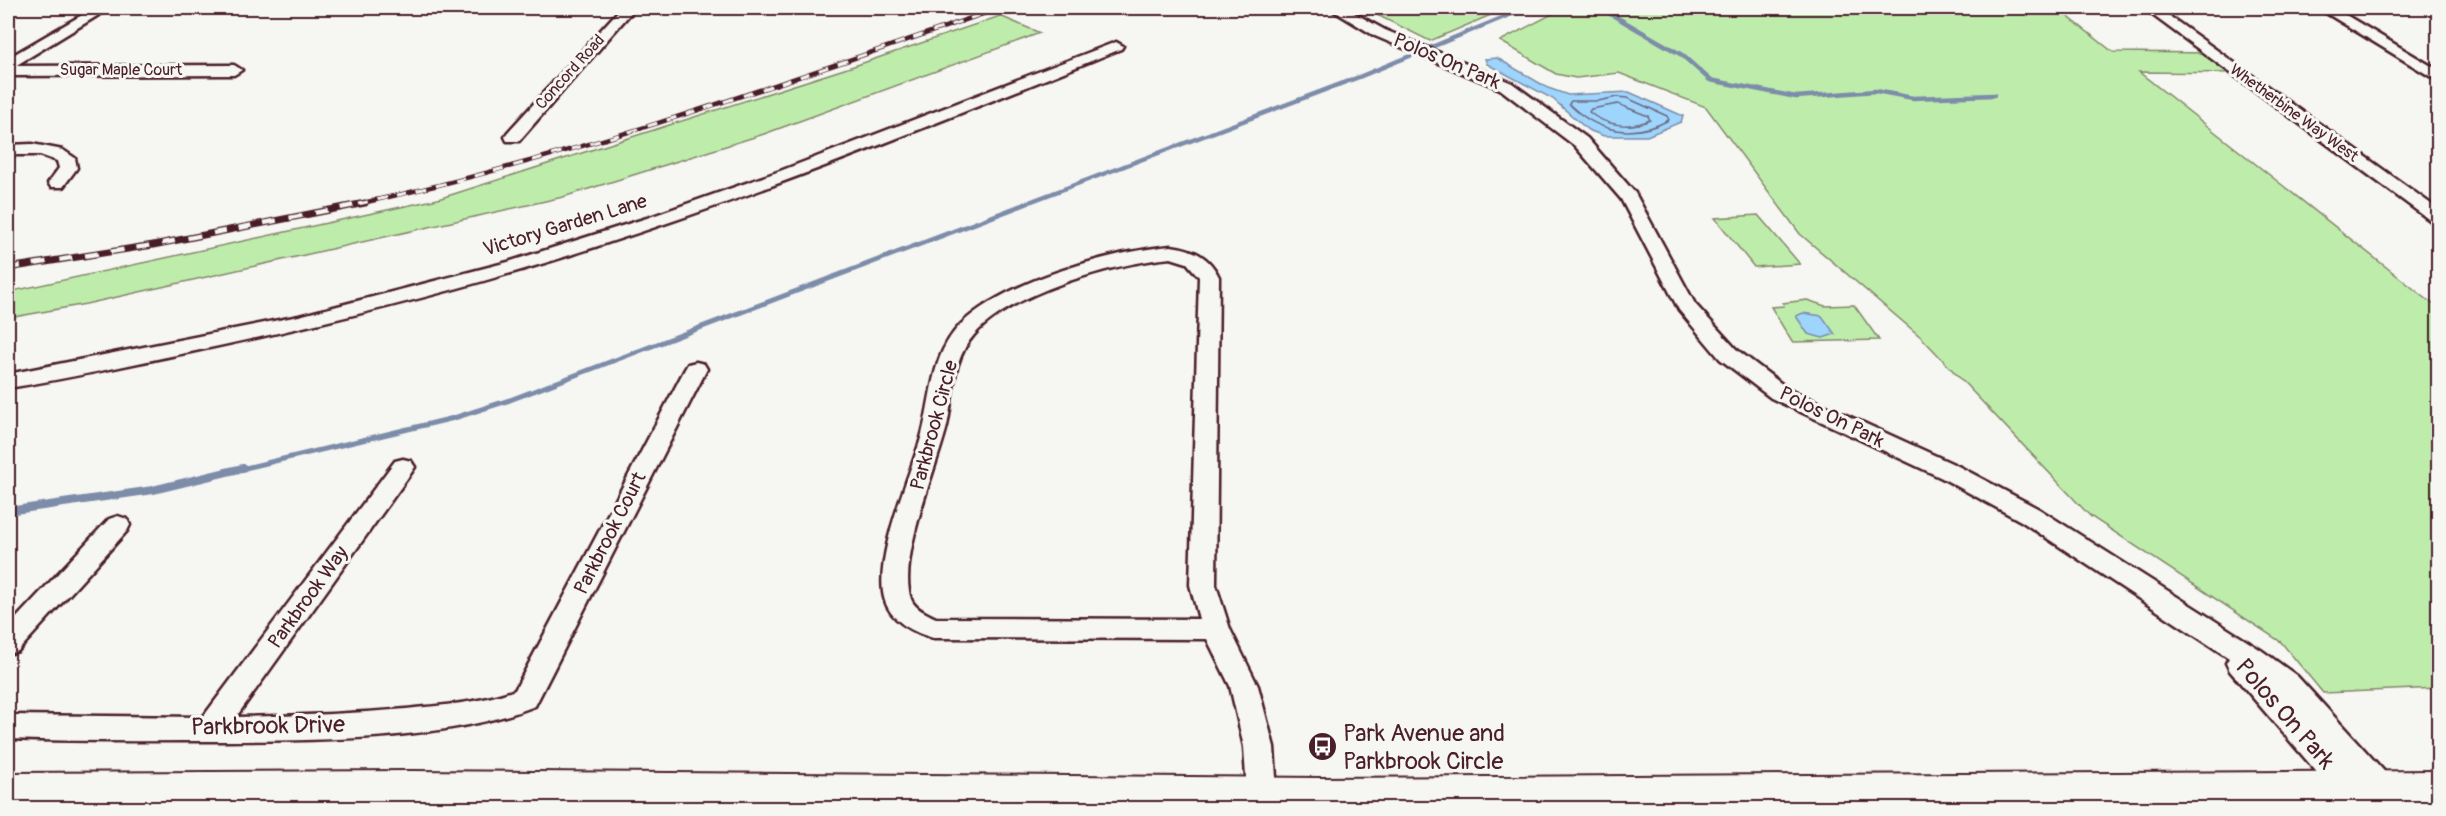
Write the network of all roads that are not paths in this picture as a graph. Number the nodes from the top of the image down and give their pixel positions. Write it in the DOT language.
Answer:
graph roads {
  1 [pos="103,8"];
  2 [pos="628,8"];
  3 [pos="1336,8"];
  4 [pos="2150,8"];
  5 [pos="2325,8"];
  6 [pos="1116,46"];
  7 [pos="8,64"];
  8 [pos="8,70"];
  9 [pos="234,70"];
  10 [pos="2439,76"];
  11 [pos="513,137"];
  12 [pos="8,150"];
  13 [pos="57,183"];
  14 [pos="2439,217"];
  15 [pos="696,369"];
  16 [pos="8,381"];
  17 [pos="403,467"];
  18 [pos="118,525"];
  19 [pos="1216,629"];
  20 [pos="8,644"];
  21 [pos="525,698"];
  22 [pos="8,727"];
  23 [pos="212,727"];
  24 [pos="2439,789"];
  25 [pos="8,791"];
  26 [pos="2369,794"];
  27 [pos="1263,802"];
  28 [pos="1319,802"];
  1 -- 7 [label="street"];
  2 -- 11 [label="street, Concord Road"];
  3 -- 26 [label="street, Polos On Park"];
  4 -- 14 [label="street, Whetherbine Way West"];
  5 -- 10 [label="street"];
  6 -- 16 [label="street, Victory Garden Lane"];
  8 -- 9 [label="street, Sugar Maple Court"];
  12 -- 13 [label="street"];
  15 -- 21 [label="street, Parkbrook Court"];
  17 -- 23 [label="street, Parkbrook Way"];
  18 -- 20 [label="street"];
  19 -- 19 [label="street, Parkbrook Circle"];
  19 -- 27 [label="street, Parkbrook Circle"];
  21 -- 23 [label="street, Parkbrook Drive"];
  22 -- 23 [label="street, Parkbrook Drive"];
  24 -- 26 [label="main road"];
  25 -- 27 [label="main road"];
  26 -- 28 [label="main road"];
  27 -- 28 [label="main road"];
}
